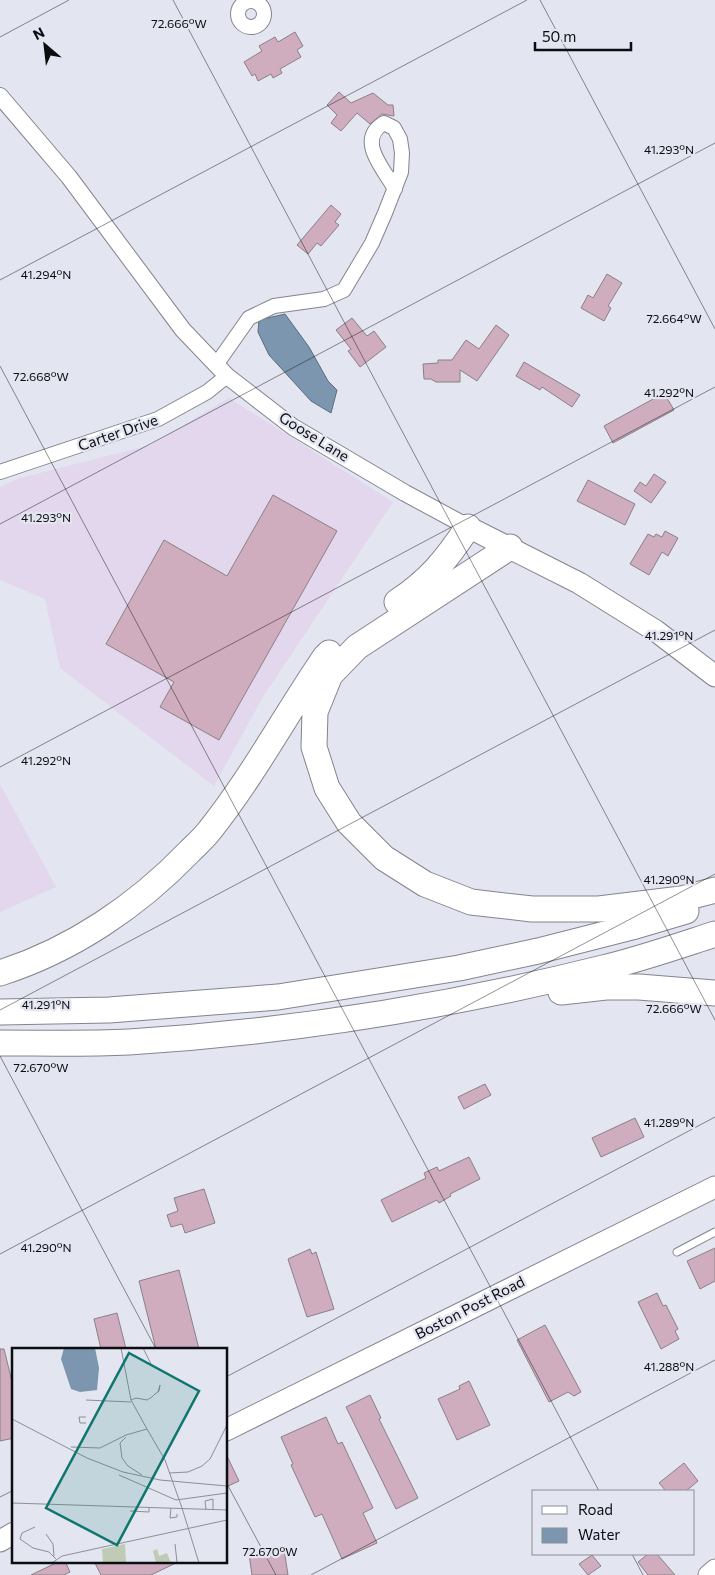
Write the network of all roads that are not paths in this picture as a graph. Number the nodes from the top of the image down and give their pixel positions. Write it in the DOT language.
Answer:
graph roads {
  1 [pos="0,96"];
  2 [pos="395,189"];
  3 [pos="221,371"];
  4 [pos="0,472"];
  5 [pos="468,527"];
  6 [pos="510,547"];
  7 [pos="715,676"];
  8 [pos="715,890"];
  9 [pos="715,902"];
  10 [pos="715,934"];
  11 [pos="0,973"];
  12 [pos="715,993"];
  13 [pos="432,1006"];
  14 [pos="0,1012"];
  15 [pos="0,1043"];
  16 [pos="714,1191"];
  17 [pos="715,1232"];
  18 [pos="677,1252"];
  19 [pos="228,1429"];
  20 [pos="12,1534"];
  21 [pos="0,1541"];
  22 [pos="715,1569"];
  23 [pos="708,1575"];
  1 -- 3 [label="street, Goose Lane"];
  2 -- 3 [label="street, Carter Drive"];
  3 -- 4 [label="street, Carter Drive"];
  3 -- 5 [label="street, Goose Lane"];
  5 -- 6 [label="main road, Goose Lane"];
  5 -- 11 [label="highway"];
  6 -- 7 [label="main road, Goose Lane"];
  6 -- 8 [label="highway"];
  9 -- 14 [label="highway"];
  10 -- 13 [label="highway"];
  12 -- 13 [label="highway"];
  13 -- 15 [label="highway"];
  16 -- 19 [label="main road, Boston Post Road"];
  17 -- 18 [label="lane"];
  20 -- 21 [label="main road"];
  22 -- 23 [label="main road"];
}
